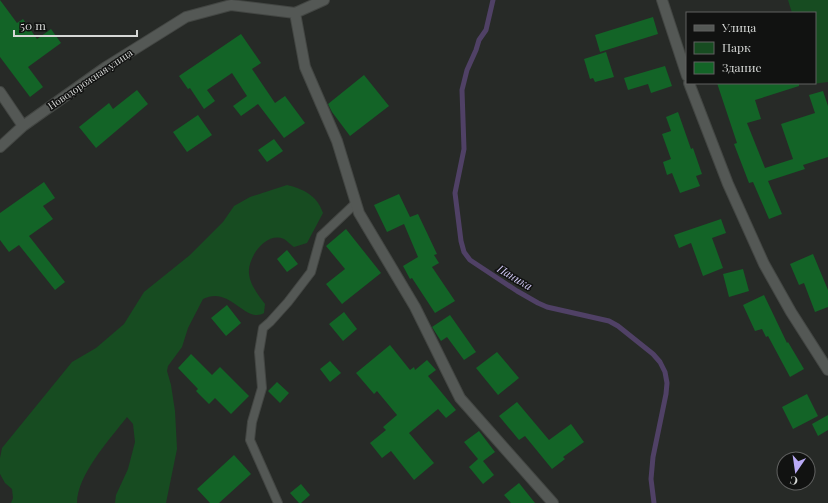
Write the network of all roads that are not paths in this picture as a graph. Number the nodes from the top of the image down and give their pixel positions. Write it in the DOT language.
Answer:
graph roads {
  1 [pos="324,0"];
  2 [pos="662,0"];
  3 [pos="230,2"];
  4 [pos="295,13"];
  5 [pos="686,73"];
  6 [pos="689,84"];
  7 [pos="0,92"];
  8 [pos="23,126"];
  9 [pos="0,147"];
  10 [pos="356,203"];
  11 [pos="828,370"];
  12 [pos="278,503"];
  13 [pos="553,503"];
  1 -- 4 [label="street"];
  2 -- 5 [label="street"];
  3 -- 4 [label="street, Новодорожная улица"];
  3 -- 8 [label="street, Новодорожная улица"];
  4 -- 10 [label="street"];
  6 -- 11 [label="street"];
  7 -- 8 [label="street"];
  8 -- 9 [label="street, Новодорожная улица"];
  10 -- 12 [label="lane"];
  10 -- 13 [label="street"];
}
